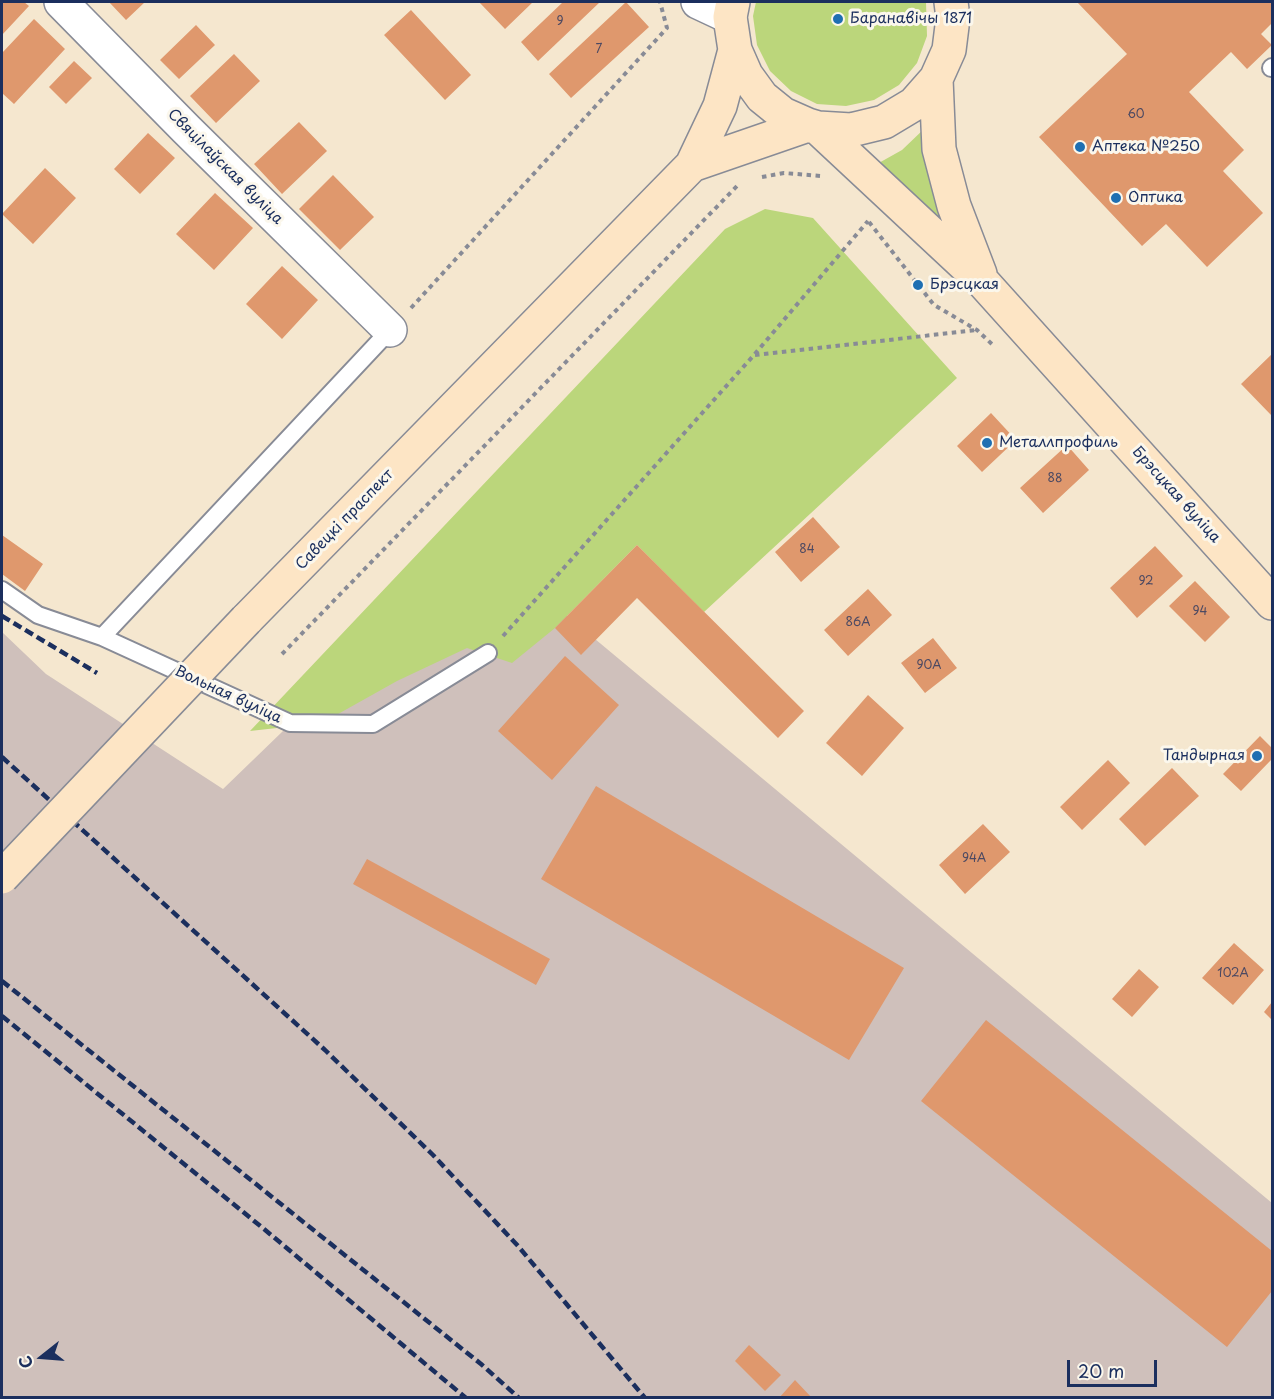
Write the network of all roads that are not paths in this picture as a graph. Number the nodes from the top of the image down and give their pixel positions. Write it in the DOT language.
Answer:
graph roads {
  1 [pos="61,2"];
  2 [pos="698,2"];
  3 [pos="951,2"];
  4 [pos="731,9"];
  5 [pos="735,50"];
  6 [pos="936,79"];
  7 [pos="813,126"];
  8 [pos="693,165"];
  9 [pos="982,281"];
  10 [pos="390,330"];
  11 [pos="2,590"];
  12 [pos="1272,603"];
  13 [pos="102,637"];
  14 [pos="488,653"];
  15 [pos="2,877"];
  1 -- 10 [label="street, Свяцілаўская вуліца"];
  2 -- 4 [label="street"];
  3 -- 6 [label="main road"];
  4 -- 5 [label="main road"];
  5 -- 7 [label="main road"];
  5 -- 8 [label="main road, Савецкі праспект"];
  6 -- 7 [label="main road"];
  6 -- 9 [label="main road, Брэсцкая вуліца"];
  7 -- 8 [label="main road, Савецкі праспект"];
  7 -- 9 [label="main road, Брэсцкая вуліца"];
  8 -- 15 [label="main road, Савецкі праспект, bridge"];
  9 -- 12 [label="main road, Брэсцкая вуліца"];
  10 -- 13 [label="lane"];
  11 -- 13 [label="lane, Вольная вуліца"];
  13 -- 14 [label="lane, Вольная вуліца"];
}
